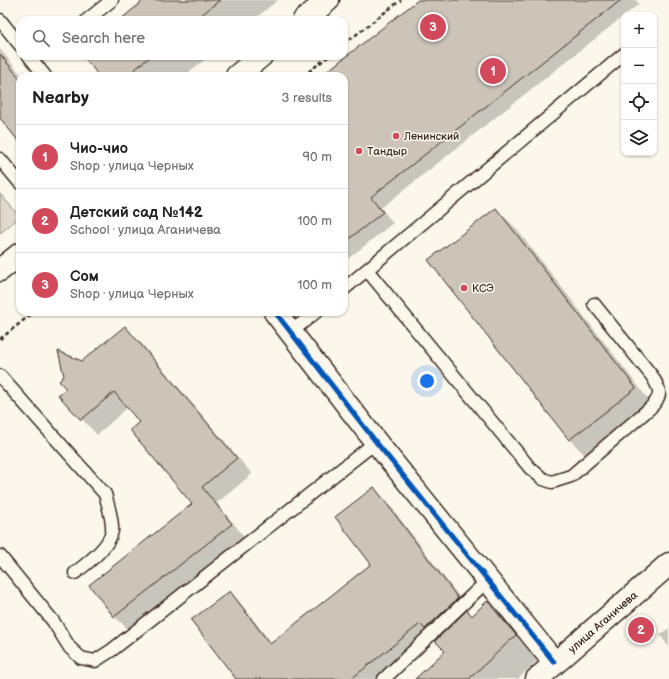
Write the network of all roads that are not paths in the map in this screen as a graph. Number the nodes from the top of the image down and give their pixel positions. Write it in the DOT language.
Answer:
graph roads {
  1 [pos="112,0"];
  2 [pos="328,0"];
  3 [pos="92,16"];
  4 [pos="309,16"];
  5 [pos="0,20"];
  6 [pos="16,40"];
  7 [pos="621,57"];
  8 [pos="35,60"];
  9 [pos="256,60"];
  10 [pos="43,72"];
  11 [pos="242,72"];
  12 [pos="0,159"];
  13 [pos="16,177"];
  14 [pos="16,257"];
  15 [pos="0,270"];
  16 [pos="367,270"];
  17 [pos="348,286"];
  18 [pos="594,304"];
  19 [pos="278,316"];
  20 [pos="311,316"];
  21 [pos="291,332"];
  22 [pos="0,376"];
  23 [pos="376,442"];
  24 [pos="0,556"];
  25 [pos="669,564"];
  26 [pos="75,573"];
  27 [pos="488,580"];
  28 [pos="554,662"];
  29 [pos="384,679"];
  30 [pos="537,679"];
  1 -- 3 [label="lane"];
  2 -- 4 [label="street"];
  5 -- 6 [label="lane"];
  7 -- 16 [label="lane"];
  8 -- 10 [label="lane"];
  9 -- 11 [label="street"];
  12 -- 13 [label="lane"];
  14 -- 15 [label="street"];
  16 -- 17 [label="lane"];
  16 -- 18 [label="lane"];
  19 -- 21 [label="street"];
  20 -- 21 [label="lane"];
  21 -- 23 [label="street"];
  22 -- 26 [label="lane"];
  23 -- 24 [label="lane"];
  23 -- 27 [label="street"];
  25 -- 28 [label="street, улица Аганичева"];
  27 -- 28 [label="street"];
  27 -- 29 [label="lane"];
  28 -- 30 [label="street, улица Аганичева"];
}
